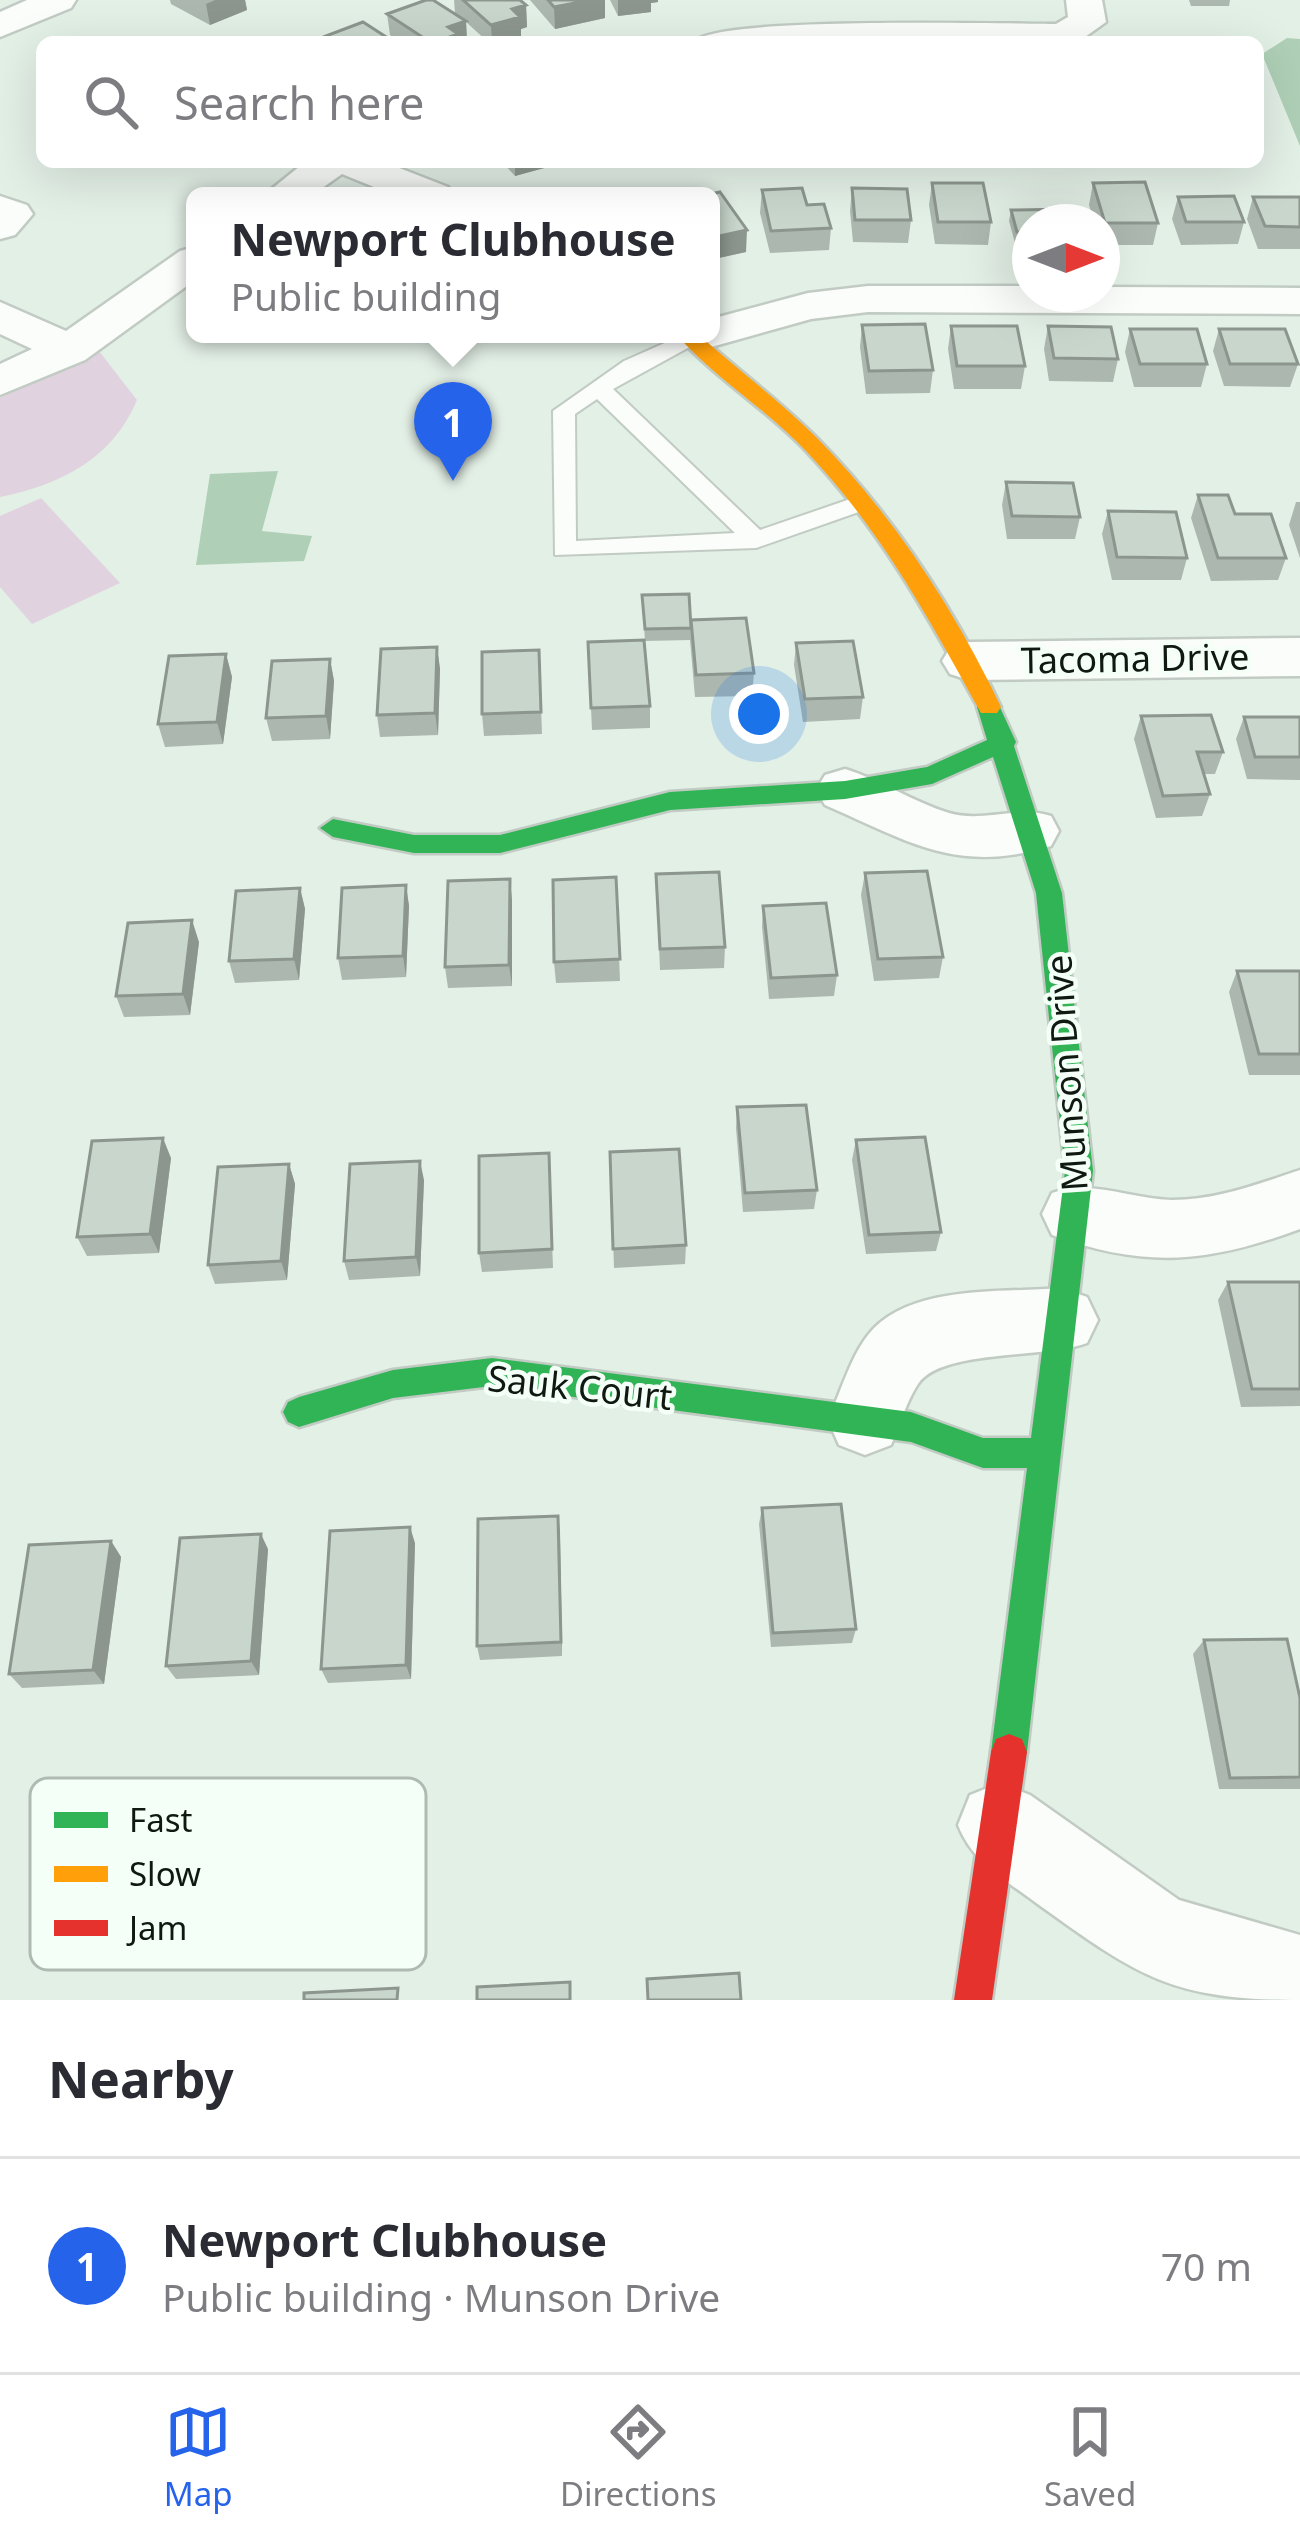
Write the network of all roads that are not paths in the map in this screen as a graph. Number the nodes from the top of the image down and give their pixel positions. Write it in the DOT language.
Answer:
graph roads {
  1 [pos="58,0"];
  2 [pos="1084,0"];
  3 [pos="0,30"];
  4 [pos="807,36"];
  5 [pos="1056,36"];
  6 [pos="1056,36"];
  7 [pos="36,48"];
  8 [pos="324,168"];
  9 [pos="362,168"];
  10 [pos="297,187"];
  11 [pos="410,187"];
  12 [pos="0,208"];
  13 [pos="0,226"];
  14 [pos="186,266"];
  15 [pos="1300,301"];
  16 [pos="0,316"];
  17 [pos="720,329"];
  18 [pos="684,343"];
  19 [pos="707,343"];
  20 [pos="69,350"];
  21 [pos="0,381"];
  22 [pos="598,388"];
  23 [pos="862,503"];
  24 [pos="756,541"];
  25 [pos="1300,657"];
  26 [pos="969,661"];
  27 [pos="1004,742"];
  28 [pos="845,790"];
  29 [pos="333,828"];
  30 [pos="1030,831"];
  31 [pos="1300,1199"];
  32 [pos="1076,1214"];
  33 [pos="1063,1320"];
  34 [pos="299,1412"];
  35 [pos="865,1420"];
  36 [pos="1047,1453"];
  37 [pos="1000,1826"];
  38 [pos="1242,1980"];
  39 [pos="973,2000"];
  1 -- 3 [label="street"];
  2 -- 5 [label="street"];
  3 -- 7 [label="street"];
  4 -- 6 [label="street"];
  8 -- 10 [label="street"];
  9 -- 11 [label="street"];
  12 -- 13 [label="street"];
  14 -- 20 [label="street"];
  15 -- 17 [label="street"];
  16 -- 20 [label="street"];
  18 -- 22 [label="lane"];
  19 -- 23 [label="street, Munson Drive"];
  20 -- 21 [label="street"];
  22 -- 24 [label="lane"];
  22 -- 24 [label="lane"];
  23 -- 24 [label="lane"];
  23 -- 26 [label="street, Munson Drive"];
  25 -- 26 [label="street, Tacoma Drive"];
  26 -- 27 [label="street, Munson Drive"];
  27 -- 28 [label="street"];
  27 -- 30 [label="street, Munson Drive"];
  28 -- 29 [label="street"];
  28 -- 30 [label="street"];
  30 -- 32 [label="street, Munson Drive"];
  31 -- 32 [label="street"];
  32 -- 33 [label="street, Munson Drive"];
  33 -- 35 [label="street"];
  33 -- 36 [label="street, Munson Drive"];
  34 -- 35 [label="street, Sauk Court"];
  35 -- 36 [label="street, Sauk Court"];
  36 -- 37 [label="street, Munson Drive"];
  37 -- 38 [label="street"];
  37 -- 39 [label="street, Munson Drive"];
}
